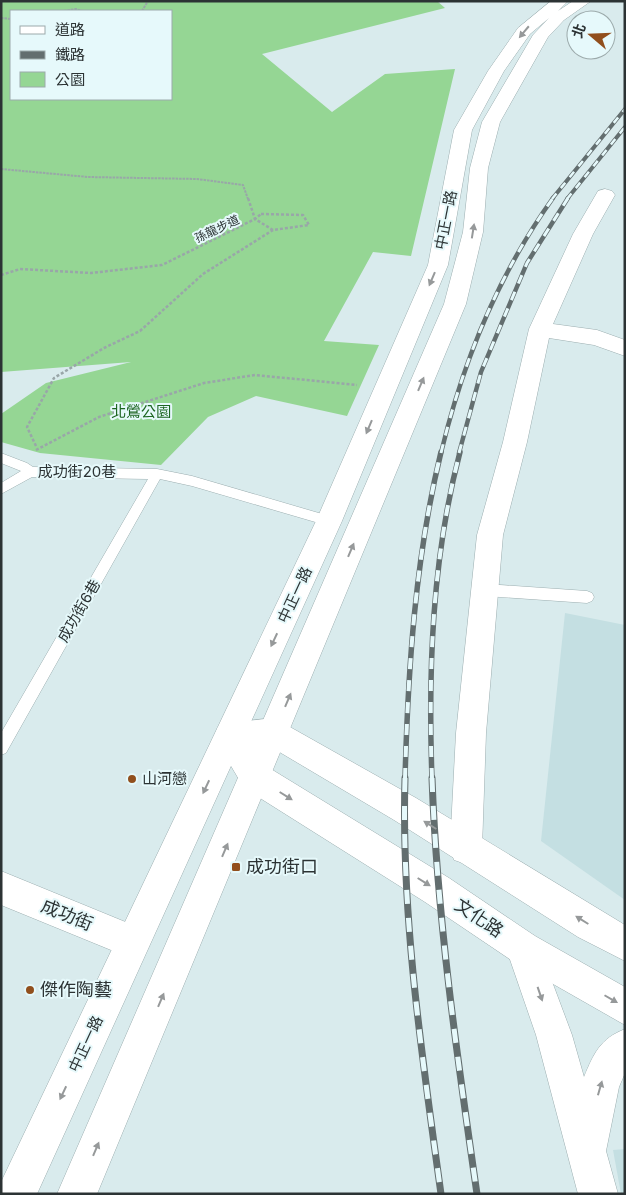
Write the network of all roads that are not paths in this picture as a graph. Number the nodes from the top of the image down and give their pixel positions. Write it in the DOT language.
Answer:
graph roads {
  1 [pos="561,1"];
  2 [pos="584,1"];
  3 [pos="605,195"];
  4 [pos="540,329"];
  5 [pos="625,348"];
  6 [pos="1,458"];
  7 [pos="27,469"];
  8 [pos="158,474"];
  9 [pos="1,489"];
  10 [pos="329,521"];
  11 [pos="486,590"];
  12 [pos="587,597"];
  13 [pos="274,732"];
  14 [pos="230,737"];
  15 [pos="1,748"];
  16 [pos="255,777"];
  17 [pos="466,848"];
  18 [pos="1,888"];
  19 [pos="133,942"];
  20 [pos="625,944"];
  21 [pos="524,948"];
  22 [pos="625,1007"];
  23 [pos="625,1047"];
  24 [pos="586,1152"];
  25 [pos="16,1194"];
  26 [pos="77,1194"];
  27 [pos="598,1194"];
  1 -- 10 [label="main road, 中正一路, one-way"];
  13 -- 2 [label="main road, 中正一路, one-way"];
  3 -- 4 [label="main road"];
  4 -- 5 [label="main road"];
  4 -- 11 [label="main road"];
  6 -- 7 [label="lane"];
  7 -- 8 [label="lane, 成功街20巷"];
  7 -- 9 [label="lane, 成功街20巷"];
  8 -- 10 [label="lane, 成功街20巷"];
  8 -- 15 [label="lane, 成功街6巷"];
  10 -- 14 [label="main road, 中正一路, one-way"];
  11 -- 12 [label="lane"];
  11 -- 17 [label="main road"];
  13 -- 14 [label="main road"];
  13 -- 16 [label="main road, 中正一路"];
  17 -- 13 [label="main road, one-way"];
  14 -- 16 [label="main road, 文化路"];
  14 -- 19 [label="main road, 中正一路, one-way"];
  16 -- 21 [label="main road, 文化路, one-way"];
  26 -- 16 [label="main road, 中正一路, one-way"];
  20 -- 17 [label="main road, one-way"];
  18 -- 19 [label="main road, 成功街"];
  19 -- 25 [label="main road, 中正一路, one-way"];
  21 -- 22 [label="main road, 文化路, one-way"];
  21 -- 24 [label="main road, one-way"];
  24 -- 23 [label="main road, one-way"];
  24 -- 27 [label="main road"];
}
